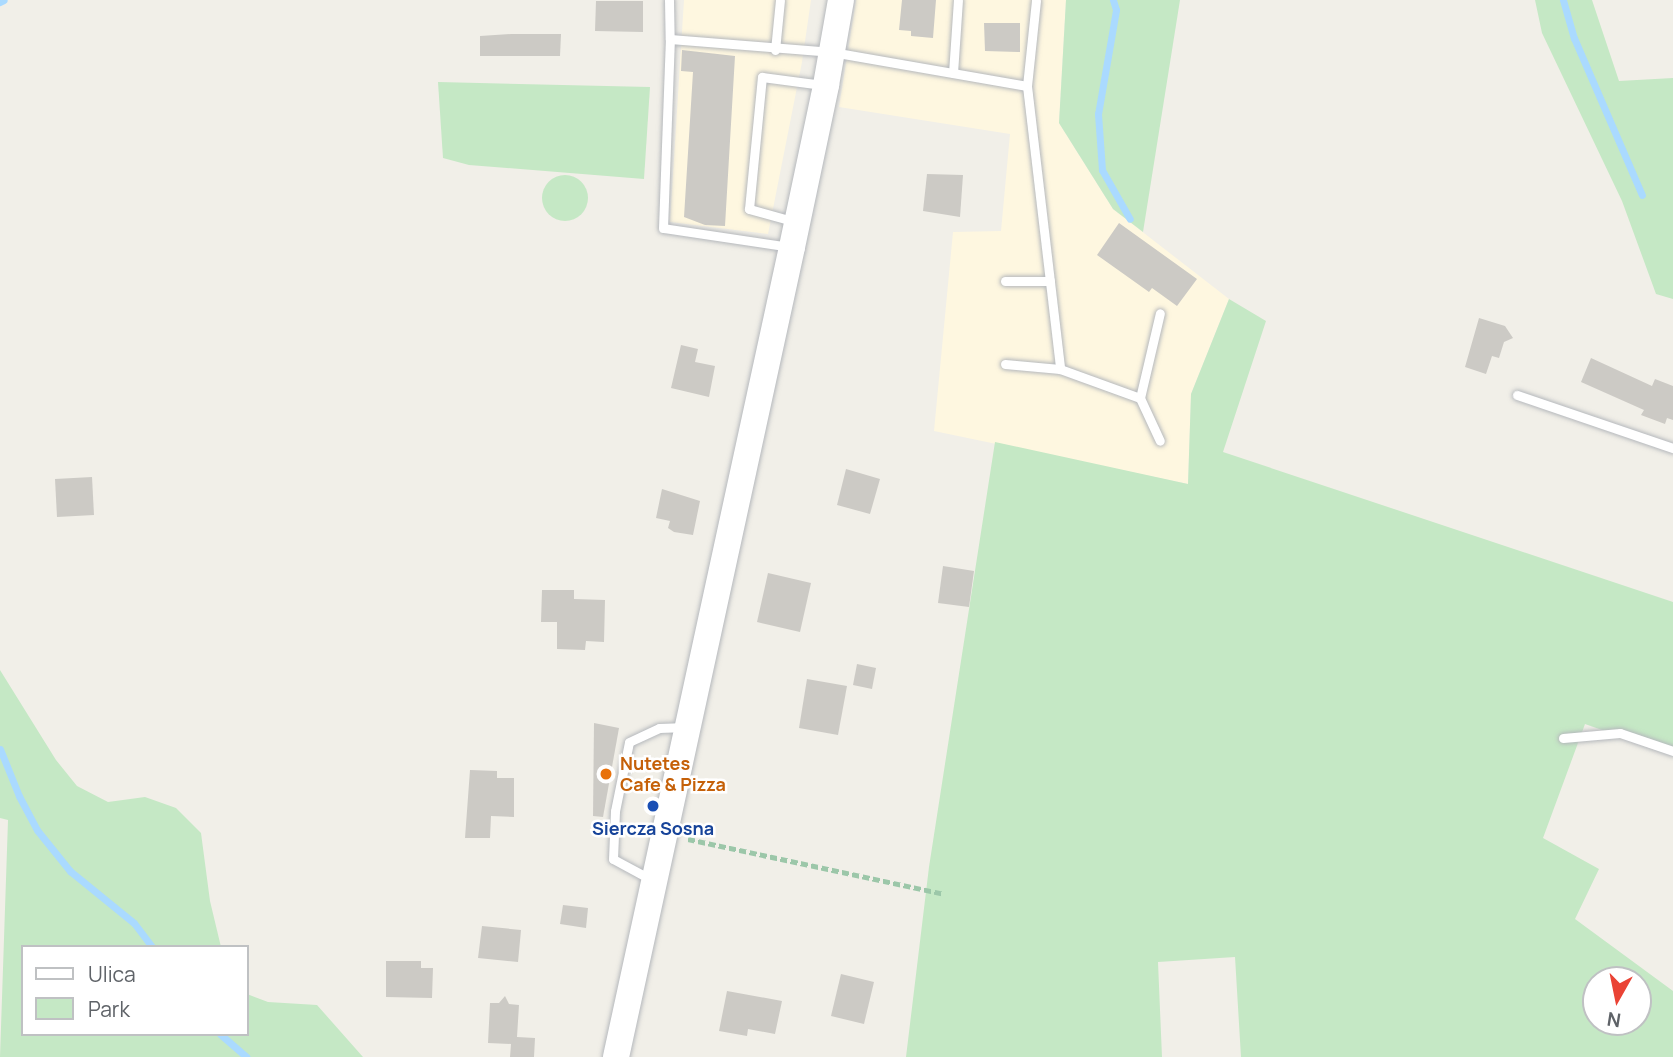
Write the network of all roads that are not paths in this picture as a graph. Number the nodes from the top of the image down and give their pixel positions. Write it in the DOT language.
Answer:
graph roads {
  1 [pos="669,0"];
  2 [pos="780,0"];
  3 [pos="841,0"];
  4 [pos="958,0"];
  5 [pos="1036,0"];
  6 [pos="670,39"];
  7 [pos="775,50"];
  8 [pos="832,52"];
  9 [pos="953,73"];
  10 [pos="826,85"];
  11 [pos="1027,86"];
  12 [pos="795,235"];
  13 [pos="1005,281"];
  14 [pos="1050,281"];
  15 [pos="1160,313"];
  16 [pos="1005,364"];
  17 [pos="1060,369"];
  18 [pos="1517,395"];
  19 [pos="1140,398"];
  20 [pos="1160,442"];
  21 [pos="1673,447"];
  22 [pos="688,727"];
  23 [pos="1563,738"];
  24 [pos="1673,751"];
  25 [pos="654,881"];
  26 [pos="616,1057"];
  1 -- 6 [label="lane"];
  2 -- 7 [label="lane"];
  3 -- 8 [label="street"];
  4 -- 9 [label="lane"];
  5 -- 11 [label="lane"];
  6 -- 7 [label="lane"];
  6 -- 12 [label="lane"];
  7 -- 8 [label="lane"];
  8 -- 9 [label="lane"];
  8 -- 10 [label="street"];
  9 -- 11 [label="lane"];
  10 -- 12 [label="street"];
  10 -- 12 [label="lane"];
  11 -- 14 [label="lane"];
  12 -- 22 [label="street"];
  13 -- 14 [label="lane"];
  14 -- 17 [label="lane"];
  15 -- 19 [label="lane"];
  16 -- 17 [label="lane"];
  17 -- 19 [label="lane"];
  18 -- 21 [label="lane"];
  19 -- 20 [label="lane"];
  22 -- 25 [label="street"];
  22 -- 25 [label="lane"];
  23 -- 24 [label="lane"];
  25 -- 26 [label="street"];
}
